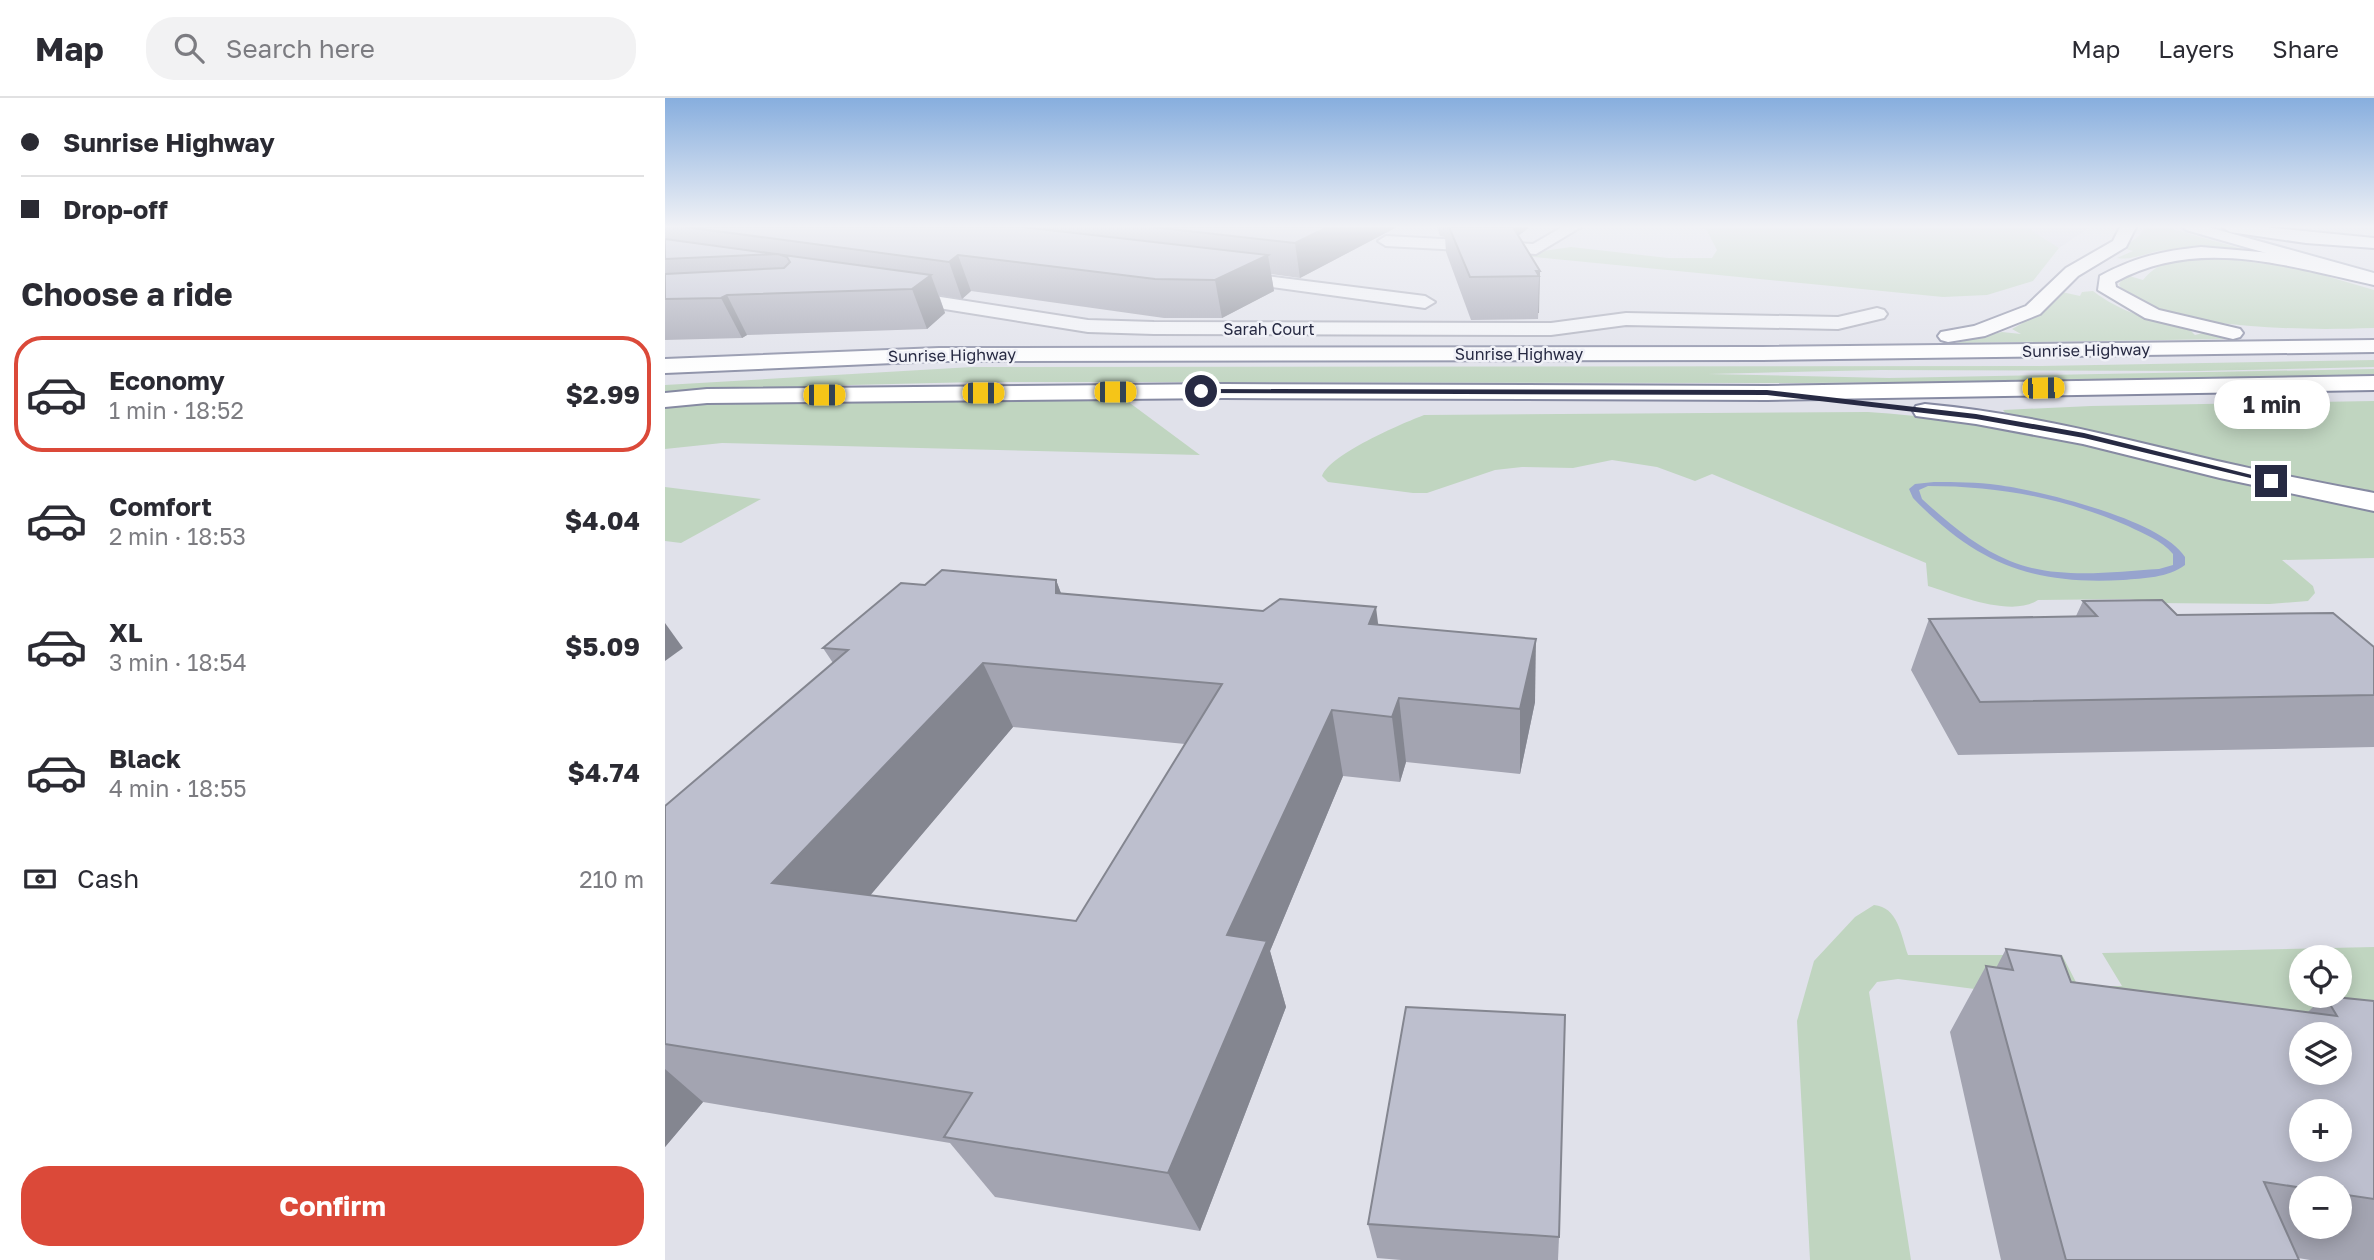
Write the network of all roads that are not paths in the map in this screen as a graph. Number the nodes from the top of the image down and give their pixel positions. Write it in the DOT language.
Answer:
graph roads {
  1 [pos="1266,281"];
  2 [pos="1351,281"];
  3 [pos="2063,281"];
  4 [pos="2106,281"];
  5 [pos="1338,290"];
  6 [pos="865,294"];
  7 [pos="1425,302"];
  8 [pos="1877,314"];
  9 [pos="2373,346"];
  10 [pos="1830,354"];
  11 [pos="665,366"];
  12 [pos="2374,383"];
  13 [pos="1767,393"];
  14 [pos="665,400"];
  15 [pos="2374,502"];
  1 -- 5 [label="street"];
  2 -- 5 [label="street"];
  3 -- 10 [label="main road"];
  4 -- 9 [label="main road"];
  5 -- 7 [label="street"];
  6 -- 8 [label="street, Sarah Court"];
  9 -- 10 [label="main road, Sunrise Highway"];
  10 -- 11 [label="main road, Sunrise Highway"];
  12 -- 13 [label="main road"];
  13 -- 14 [label="main road"];
  13 -- 15 [label="main road"];
}
